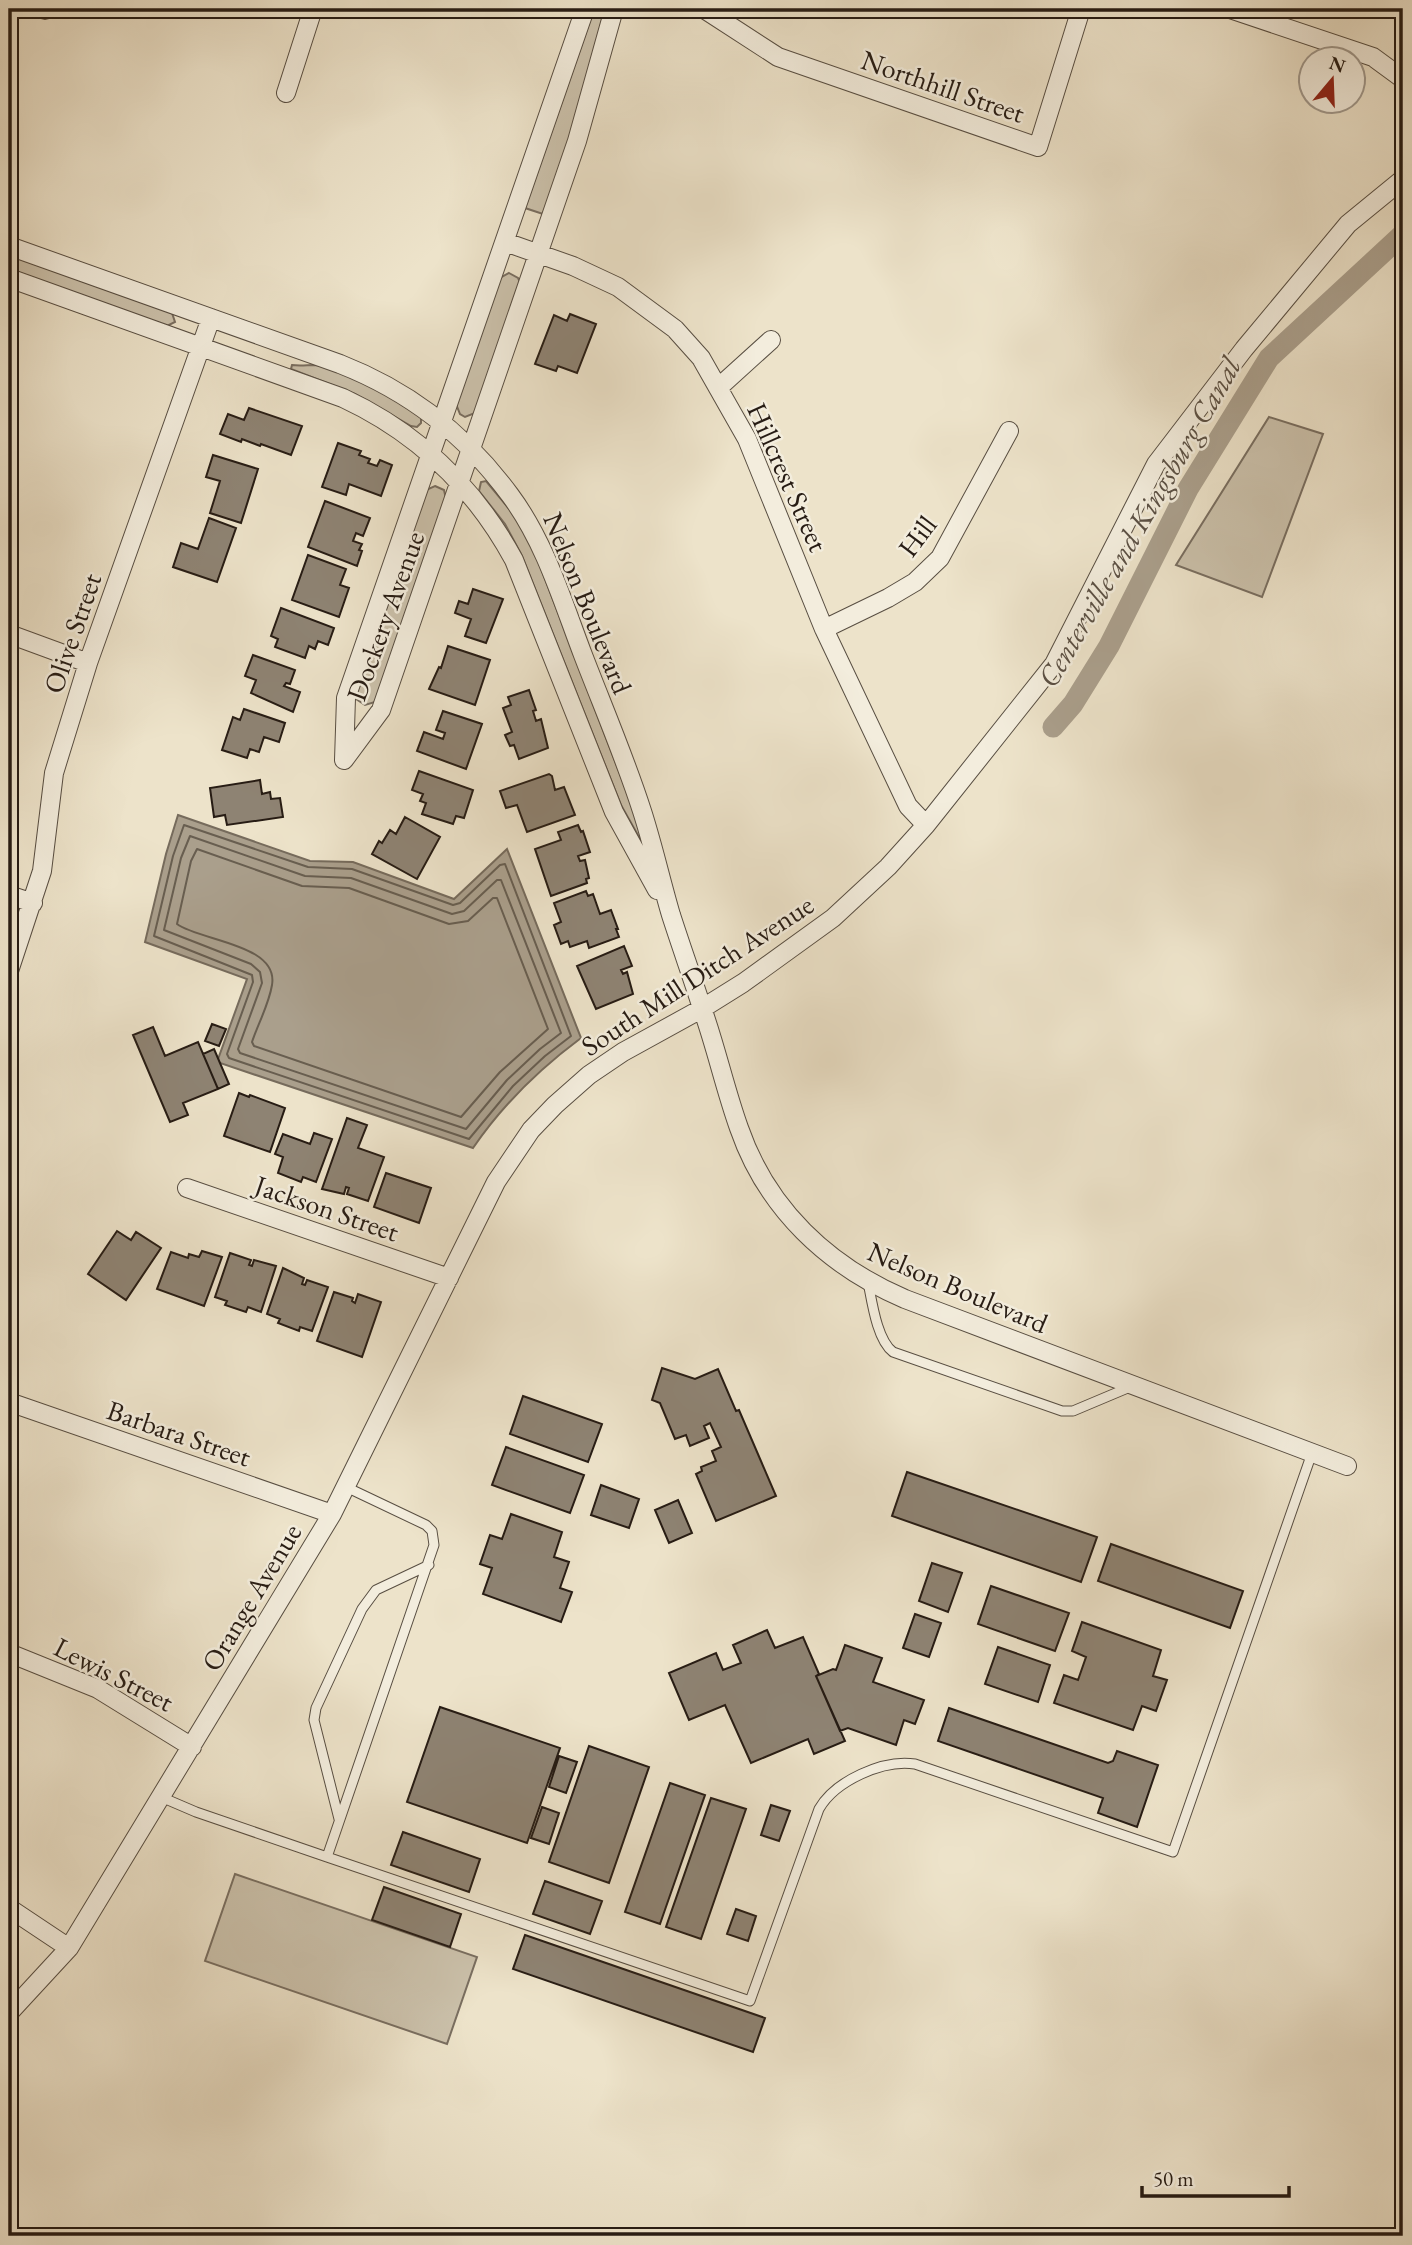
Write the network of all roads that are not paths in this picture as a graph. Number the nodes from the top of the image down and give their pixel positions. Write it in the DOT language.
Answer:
graph roads {
  1 [pos="313,9"];
  2 [pos="585,9"];
  3 [pos="614,9"];
  4 [pos="704,9"];
  5 [pos="1081,9"];
  6 [pos="1230,9"];
  7 [pos="1403,79"];
  8 [pos="286,93"];
  9 [pos="1403,179"];
  10 [pos="505,242"];
  11 [pos="9,246"];
  12 [pos="539,254"];
  13 [pos="9,278"];
  14 [pos="211,318"];
  15 [pos="771,340"];
  16 [pos="201,347"];
  17 [pos="718,388"];
  18 [pos="442,421"];
  19 [pos="1009,430"];
  20 [pos="471,449"];
  21 [pos="430,453"];
  22 [pos="461,483"];
  23 [pos="824,629"];
  24 [pos="9,635"];
  25 [pos="88,663"];
  26 [pos="926,825"];
  27 [pos="9,895"];
  28 [pos="33,903"];
  29 [pos="671,916"];
  30 [pos="9,971"];
  31 [pos="703,1009"];
  32 [pos="496,1182"];
  33 [pos="187,1188"];
  34 [pos="449,1278"];
  35 [pos="868,1282"];
  36 [pos="1132,1386"];
  37 [pos="9,1402"];
  38 [pos="1312,1453"];
  39 [pos="1347,1466"];
  40 [pos="346,1488"];
  41 [pos="332,1514"];
  42 [pos="429,1565"];
  43 [pos="9,1653"];
  44 [pos="192,1747"];
  45 [pos="161,1797"];
  46 [pos="339,1821"];
  47 [pos="327,1857"];
  48 [pos="9,1908"];
  49 [pos="69,1948"];
  50 [pos="9,2013"];
  1 -- 8 [label="street"];
  2 -- 10 [label="street, Dockery Avenue"];
  3 -- 12 [label="street, Dockery Avenue"];
  4 -- 5 [label="street, Northhill Street"];
  6 -- 7 [label="street"];
  9 -- 26 [label="street, South Mill Ditch Avenue"];
  10 -- 12 [label="street, Hillcrest Street"];
  10 -- 18 [label="street, Dockery Avenue"];
  11 -- 14 [label="street, Nelson Boulevard"];
  12 -- 17 [label="street, Hillcrest Street"];
  12 -- 20 [label="street, Dockery Avenue"];
  13 -- 16 [label="street, Nelson Boulevard"];
  14 -- 16 [label="street, Olive Street"];
  14 -- 18 [label="street, Nelson Boulevard"];
  15 -- 17 [label="street"];
  16 -- 21 [label="street, Nelson Boulevard"];
  16 -- 25 [label="street, Olive Street"];
  17 -- 23 [label="street, Hillcrest Street"];
  18 -- 20 [label="street, Nelson Boulevard"];
  18 -- 21 [label="street, Dockery Avenue"];
  19 -- 23 [label="street, Hill"];
  20 -- 22 [label="street, Dockery Avenue"];
  20 -- 29 [label="street, Nelson Boulevard"];
  21 -- 22 [label="street, Nelson Boulevard"];
  21 -- 22 [label="street, Dockery Avenue"];
  22 -- 29 [label="street, Nelson Boulevard"];
  23 -- 26 [label="street, Hillcrest Street"];
  24 -- 25 [label="street"];
  25 -- 28 [label="street, Olive Street"];
  26 -- 31 [label="street, South Mill Ditch Avenue"];
  27 -- 28 [label="street"];
  28 -- 30 [label="street, Olive Street"];
  29 -- 31 [label="street, Nelson Boulevard"];
  31 -- 32 [label="street, South Mill Ditch Avenue"];
  31 -- 35 [label="street, Nelson Boulevard"];
  32 -- 34 [label="street, Orange Avenue"];
  33 -- 34 [label="street, Jackson Street"];
  34 -- 40 [label="street, Orange Avenue"];
  35 -- 36 [label="street, Nelson Boulevard"];
  35 -- 36 [label="lane"];
  36 -- 38 [label="street, Nelson Boulevard"];
  37 -- 41 [label="street, Barbara Street"];
  38 -- 39 [label="street, Nelson Boulevard"];
  38 -- 47 [label="lane"];
  40 -- 41 [label="street, Orange Avenue"];
  40 -- 42 [label="lane"];
  41 -- 44 [label="street, Orange Avenue"];
  42 -- 46 [label="lane"];
  42 -- 46 [label="lane"];
  43 -- 44 [label="street, Lewis Street"];
  44 -- 45 [label="street, Orange Avenue"];
  45 -- 47 [label="lane"];
  45 -- 49 [label="street, Orange Avenue"];
  46 -- 47 [label="lane"];
  48 -- 49 [label="street"];
  49 -- 50 [label="street, Orange Avenue"];
}
